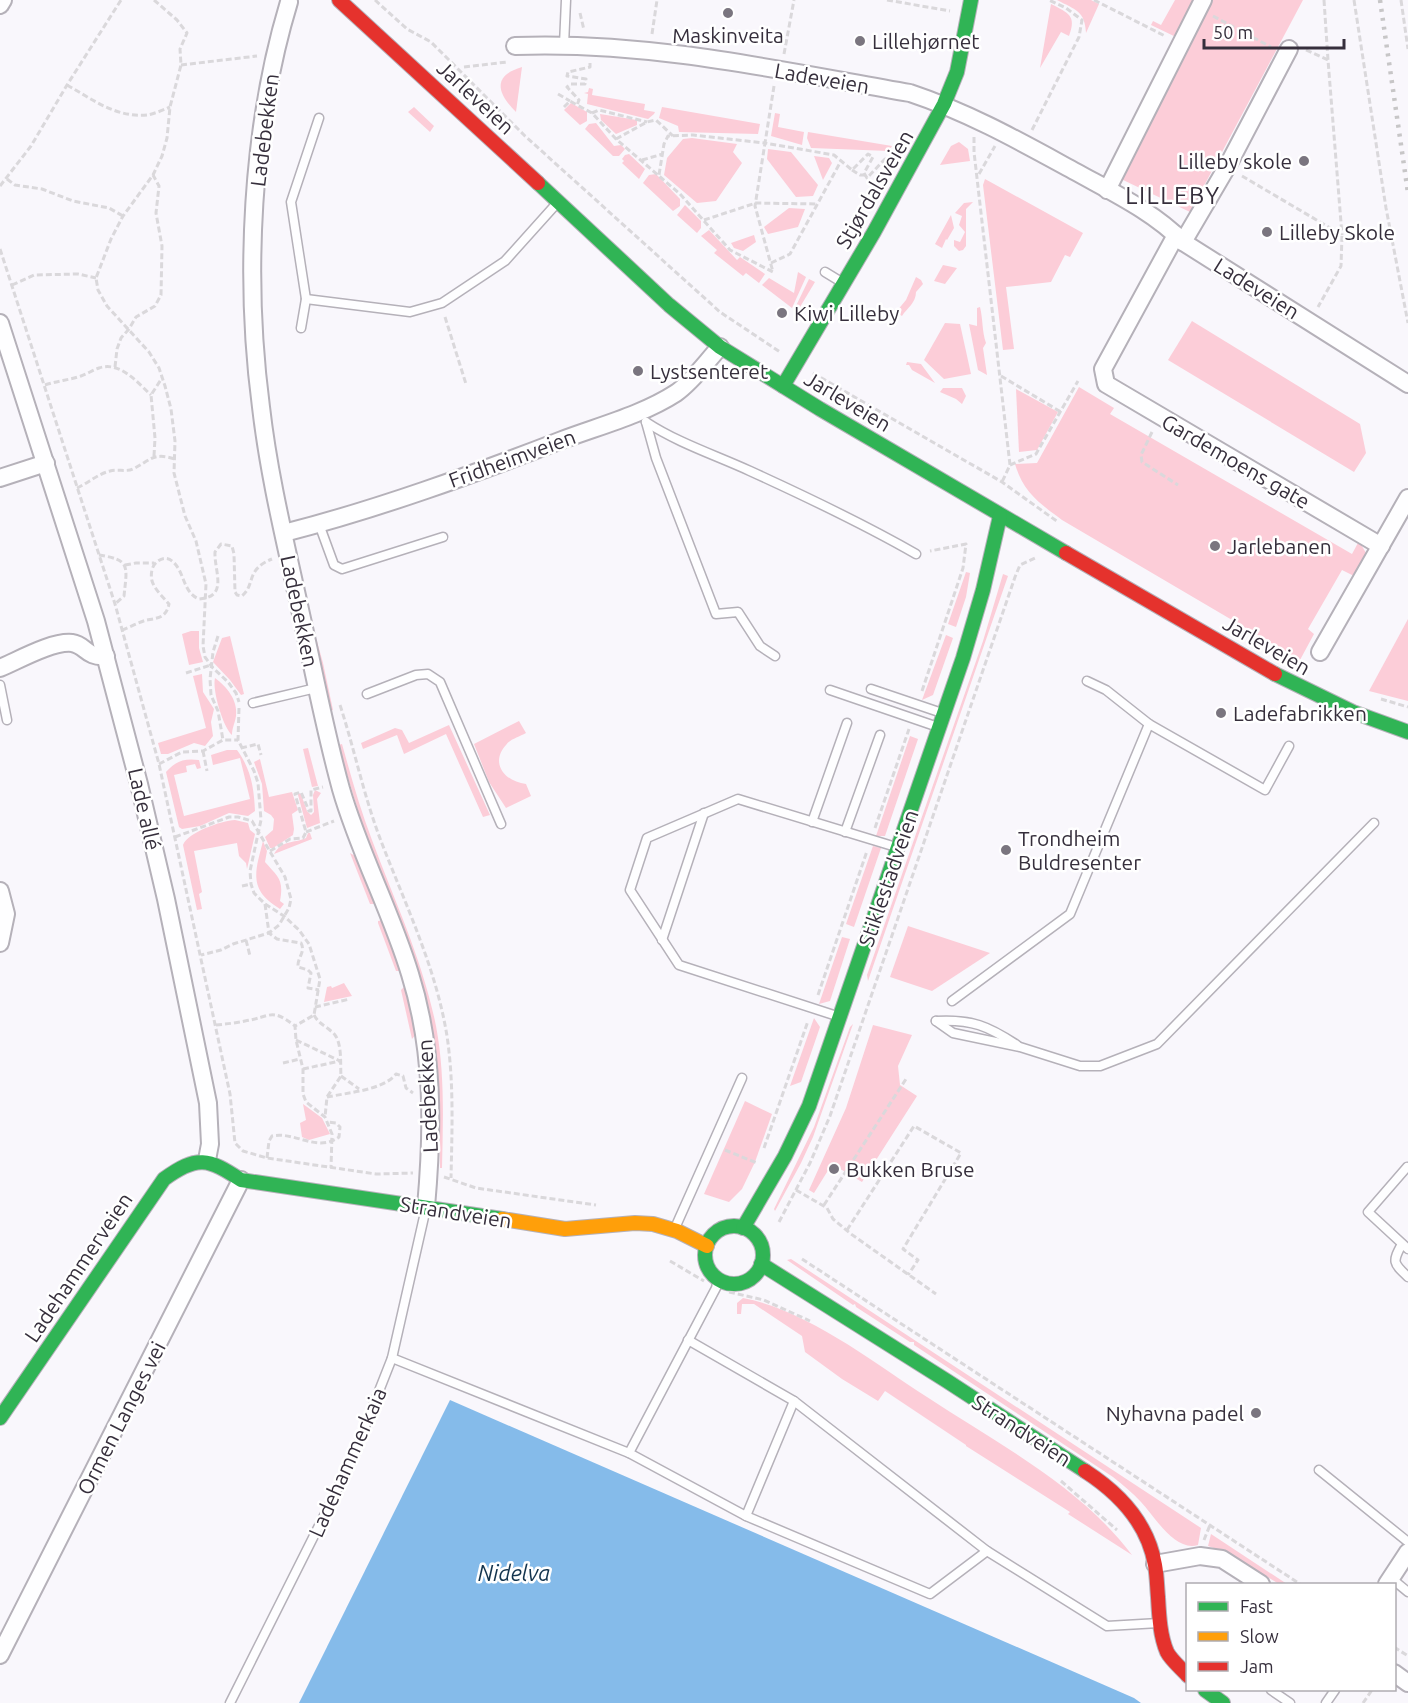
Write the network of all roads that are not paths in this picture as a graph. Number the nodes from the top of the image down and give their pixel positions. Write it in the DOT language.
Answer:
graph roads {
  1 [pos="3,0"];
  2 [pos="339,0"];
  3 [pos="566,0"];
  4 [pos="971,0"];
  5 [pos="289,2"];
  6 [pos="1201,4"];
  7 [pos="0,5"];
  8 [pos="564,45"];
  9 [pos="515,46"];
  10 [pos="1288,52"];
  11 [pos="944,104"];
  12 [pos="319,118"];
  13 [pos="1107,190"];
  14 [pos="558,202"];
  15 [pos="1180,238"];
  16 [pos="825,272"];
  17 [pos="843,283"];
  18 [pos="306,299"];
  19 [pos="0,323"];
  20 [pos="301,328"];
  21 [pos="720,347"];
  22 [pos="1408,384"];
  23 [pos="783,386"];
  24 [pos="644,416"];
  25 [pos="46,464"];
  26 [pos="0,478"];
  27 [pos="1408,498"];
  28 [pos="1000,516"];
  29 [pos="318,524"];
  30 [pos="284,532"];
  31 [pos="443,537"];
  32 [pos="1381,546"];
  33 [pos="916,554"];
  34 [pos="1320,652"];
  35 [pos="106,656"];
  36 [pos="775,656"];
  37 [pos="0,668"];
  38 [pos="1088,681"];
  39 [pos="0,684"];
  40 [pos="316,688"];
  41 [pos="871,689"];
  42 [pos="830,690"];
  43 [pos="367,694"];
  44 [pos="253,703"];
  45 [pos="7,720"];
  46 [pos="941,720"];
  47 [pos="847,723"];
  48 [pos="1149,724"];
  49 [pos="1408,732"];
  50 [pos="879,735"];
  51 [pos="1288,746"];
  52 [pos="704,813"];
  53 [pos="812,822"];
  54 [pos="1374,823"];
  55 [pos="501,824"];
  56 [pos="845,832"];
  57 [pos="899,848"];
  58 [pos="0,891"];
  59 [pos="662,940"];
  60 [pos="0,943"];
  61 [pos="952,1001"];
  62 [pos="840,1017"];
  63 [pos="1020,1047"];
  64 [pos="742,1078"];
  65 [pos="207,1161"];
  66 [pos="1408,1168"];
  67 [pos="241,1180"];
  68 [pos="426,1207"];
  69 [pos="743,1228"];
  70 [pos="674,1230"];
  71 [pos="707,1246"];
  72 [pos="1405,1246"];
  73 [pos="761,1264"];
  74 [pos="1408,1277"];
  75 [pos="717,1283"];
  76 [pos="688,1340"];
  77 [pos="392,1358"];
  78 [pos="794,1401"];
  79 [pos="0,1418"];
  80 [pos="629,1453"];
  81 [pos="1319,1470"];
  82 [pos="746,1516"];
  83 [pos="1408,1542"];
  84 [pos="987,1551"];
  85 [pos="1408,1552"];
  86 [pos="1155,1564"];
  87 [pos="1389,1581"];
  88 [pos="1259,1583"];
  89 [pos="1160,1623"];
  90 [pos="0,1655"];
  91 [pos="1186,1674"];
  92 [pos="1396,1674"];
  93 [pos="1408,1683"];
  94 [pos="1208,1691"];
  95 [pos="1274,1691"];
  96 [pos="230,1703"];
  97 [pos="1223,1703"];
  98 [pos="1290,1703"];
  1 -- 7 [label="street"];
  2 -- 14 [label="main road, Jarleveien"];
  3 -- 8 [label="lane"];
  4 -- 11 [label="main road, Stjørdalsveien"];
  5 -- 30 [label="street, Ladebekken"];
  6 -- 13 [label="street"];
  8 -- 9 [label="street, Ladeveien"];
  8 -- 11 [label="street, Ladeveien"];
  10 -- 15 [label="street"];
  11 -- 13 [label="street, Ladeveien"];
  11 -- 17 [label="main road, Stjørdalsveien"];
  12 -- 18 [label="lane"];
  13 -- 15 [label="street, Ladeveien"];
  14 -- 18 [label="lane"];
  14 -- 21 [label="main road, Jarleveien"];
  15 -- 22 [label="street, Ladeveien"];
  15 -- 32 [label="street, Gardemoens gate"];
  16 -- 17 [label="lane"];
  17 -- 23 [label="main road, Stjørdalsveien"];
  18 -- 20 [label="lane"];
  19 -- 25 [label="street, Lade allé"];
  21 -- 23 [label="main road, Jarleveien"];
  21 -- 24 [label="street, Fridheimveien"];
  23 -- 28 [label="main road, Jarleveien"];
  24 -- 29 [label="street, Fridheimveien"];
  24 -- 33 [label="lane"];
  24 -- 36 [label="lane"];
  25 -- 26 [label="street"];
  25 -- 35 [label="street, Lade allé"];
  27 -- 32 [label="street"];
  28 -- 46 [label="main road, Stiklestadveien"];
  28 -- 49 [label="main road, Jarleveien"];
  29 -- 30 [label="street, Fridheimveien"];
  29 -- 31 [label="lane"];
  30 -- 40 [label="street, Ladebekken"];
  32 -- 34 [label="street"];
  35 -- 37 [label="street"];
  35 -- 65 [label="street, Lade allé"];
  38 -- 48 [label="lane"];
  39 -- 45 [label="lane"];
  40 -- 44 [label="lane"];
  40 -- 68 [label="street, Ladebekken"];
  41 -- 46 [label="lane"];
  42 -- 46 [label="lane"];
  43 -- 55 [label="lane"];
  46 -- 57 [label="main road, Stiklestadveien"];
  47 -- 53 [label="lane"];
  48 -- 51 [label="lane"];
  48 -- 61 [label="lane"];
  50 -- 56 [label="lane"];
  52 -- 53 [label="lane"];
  52 -- 59 [label="lane"];
  52 -- 59 [label="lane"];
  53 -- 56 [label="lane"];
  54 -- 63 [label="lane"];
  56 -- 57 [label="lane"];
  57 -- 62 [label="main road, Stiklestadveien"];
  58 -- 60 [label="street"];
  59 -- 62 [label="lane"];
  62 -- 69 [label="main road, Stiklestadveien"];
  63 -- 63 [label="lane"];
  64 -- 70 [label="lane"];
  65 -- 67 [label="main road, Strandveien"];
  65 -- 79 [label="main road, Ladehammerveien"];
  66 -- 72 [label="lane"];
  67 -- 68 [label="main road, Strandveien"];
  67 -- 90 [label="street, Ormen Langes vei"];
  68 -- 70 [label="main road, Strandveien"];
  68 -- 77 [label="lane, Ladehammerkaia"];
  69 -- 71 [label="main road"];
  69 -- 73 [label="main road"];
  70 -- 71 [label="main road, Strandveien"];
  71 -- 75 [label="main road"];
  72 -- 74 [label="lane"];
  73 -- 75 [label="main road"];
  73 -- 86 [label="main road, Strandveien"];
  75 -- 76 [label="lane"];
  76 -- 78 [label="lane"];
  76 -- 80 [label="lane"];
  77 -- 80 [label="lane"];
  77 -- 96 [label="lane, Ladehammerkaia"];
  78 -- 82 [label="lane"];
  78 -- 84 [label="lane"];
  80 -- 82 [label="lane"];
  81 -- 83 [label="lane"];
  82 -- 84 [label="lane"];
  84 -- 89 [label="lane"];
  85 -- 87 [label="street"];
  86 -- 88 [label="street"];
  86 -- 89 [label="main road, Strandveien"];
  89 -- 91 [label="main road, Strandveien"];
  92 -- 93 [label="street"];
  94 -- 97 [label="main road"];
  95 -- 98 [label="lane"];
}
